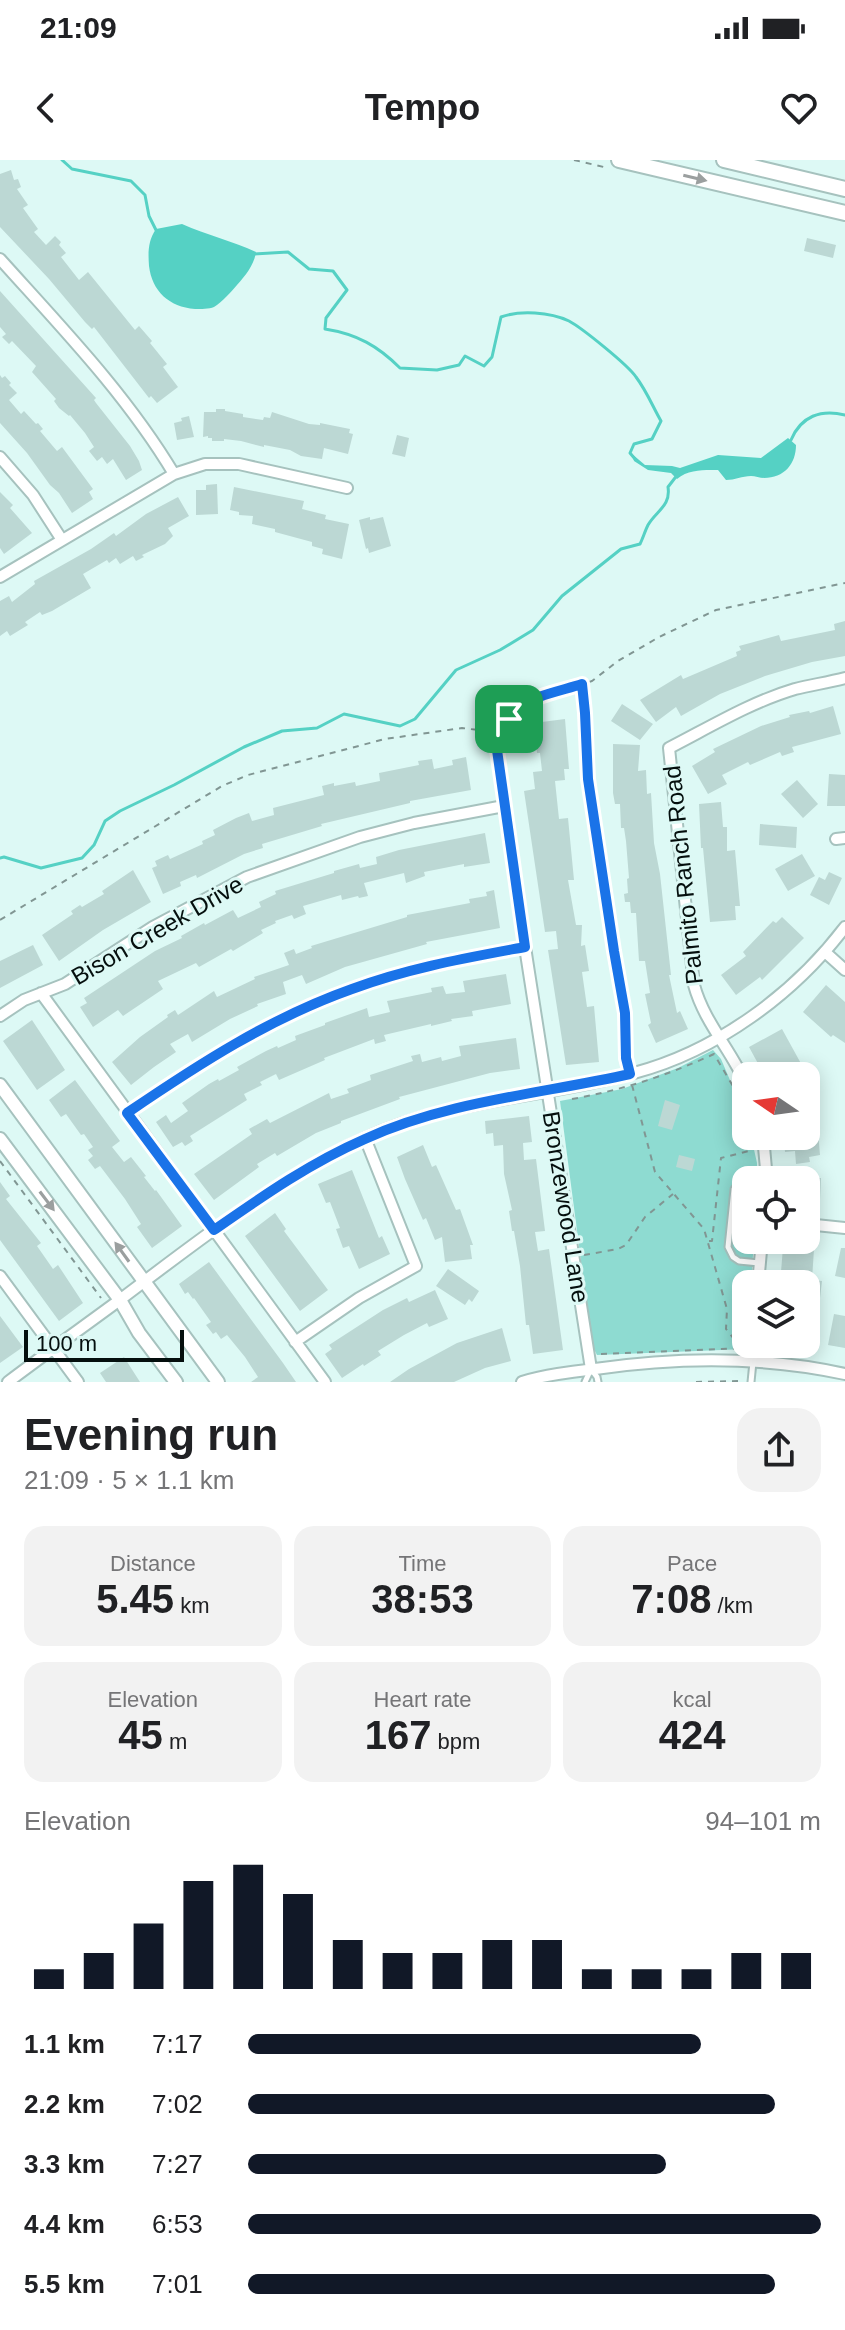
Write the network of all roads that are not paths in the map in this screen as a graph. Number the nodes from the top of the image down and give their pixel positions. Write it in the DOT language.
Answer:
graph roads {
  1 [pos="619,160"];
  2 [pos="724,160"];
  3 [pos="845,189"];
  4 [pos="845,213"];
  5 [pos="0,259"];
  6 [pos="0,457"];
  7 [pos="174,474"];
  8 [pos="347,488"];
  9 [pos="62,540"];
  10 [pos="0,577"];
  11 [pos="845,678"];
  12 [pos="498,759"];
  13 [pos="504,806"];
  14 [pos="845,927"];
  15 [pos="525,947"];
  16 [pos="825,952"];
  17 [pos="845,970"];
  18 [pos="41,993"];
  19 [pos="0,1016"];
  20 [pos="720,1037"];
  21 [pos="734,1062"];
  22 [pos="0,1085"];
  23 [pos="548,1090"];
  24 [pos="127,1113"];
  25 [pos="365,1138"];
  26 [pos="0,1139"];
  27 [pos="732,1208"];
  28 [pos="820,1225"];
  29 [pos="845,1228"];
  30 [pos="214,1230"];
  31 [pos="761,1254"];
  32 [pos="760,1263"];
  33 [pos="759,1270"];
  34 [pos="0,1276"];
  35 [pos="144,1282"];
  36 [pos="120,1300"];
  37 [pos="295,1342"];
  38 [pos="54,1348"];
  39 [pos="732,1354"];
  40 [pos="753,1358"];
  41 [pos="774,1358"];
  42 [pos="591,1369"];
  43 [pos="845,1374"];
  44 [pos="751,1381"];
  45 [pos="8,1382"];
  46 [pos="78,1382"];
  47 [pos="176,1382"];
  48 [pos="218,1382"];
  49 [pos="325,1382"];
  50 [pos="522,1382"];
  51 [pos="585,1382"];
  52 [pos="598,1382"];
  1 -- 4 [label="main road, one-way"];
  2 -- 3 [label="main road"];
  5 -- 7 [label="street"];
  6 -- 9 [label="street"];
  7 -- 8 [label="street"];
  7 -- 9 [label="street"];
  9 -- 10 [label="street"];
  11 -- 20 [label="street, Palmito Ranch Road"];
  12 -- 13 [label="street, Bronzewood Lane"];
  13 -- 15 [label="street, Bronzewood Lane"];
  13 -- 18 [label="street, Bison Creek Drive"];
  14 -- 16 [label="street"];
  15 -- 23 [label="street, Bronzewood Lane"];
  15 -- 24 [label="street"];
  16 -- 17 [label="street"];
  16 -- 20 [label="street"];
  18 -- 19 [label="street, Bison Creek Drive"];
  18 -- 24 [label="street"];
  20 -- 21 [label="street, Palmito Ranch Road"];
  20 -- 23 [label="street"];
  35 -- 22 [label="street, one-way"];
  23 -- 25 [label="street"];
  23 -- 42 [label="street, Bronzewood Lane"];
  24 -- 30 [label="street"];
  25 -- 30 [label="street"];
  25 -- 37 [label="street"];
  26 -- 36 [label="street, one-way"];
  27 -- 32 [label="lane"];
  28 -- 29 [label="street"];
  30 -- 35 [label="street"];
  30 -- 37 [label="street"];
  31 -- 32 [label="street"];
  32 -- 33 [label="street"];
  34 -- 38 [label="street"];
  35 -- 36 [label="street"];
  35 -- 48 [label="street"];
  36 -- 38 [label="street"];
  36 -- 47 [label="street"];
  37 -- 49 [label="street"];
  38 -- 45 [label="street"];
  38 -- 46 [label="street"];
  39 -- 42 [label="street"];
  40 -- 44 [label="lane"];
  41 -- 43 [label="street"];
  42 -- 50 [label="street"];
  42 -- 51 [label="lane"];
  42 -- 52 [label="lane"];
}
